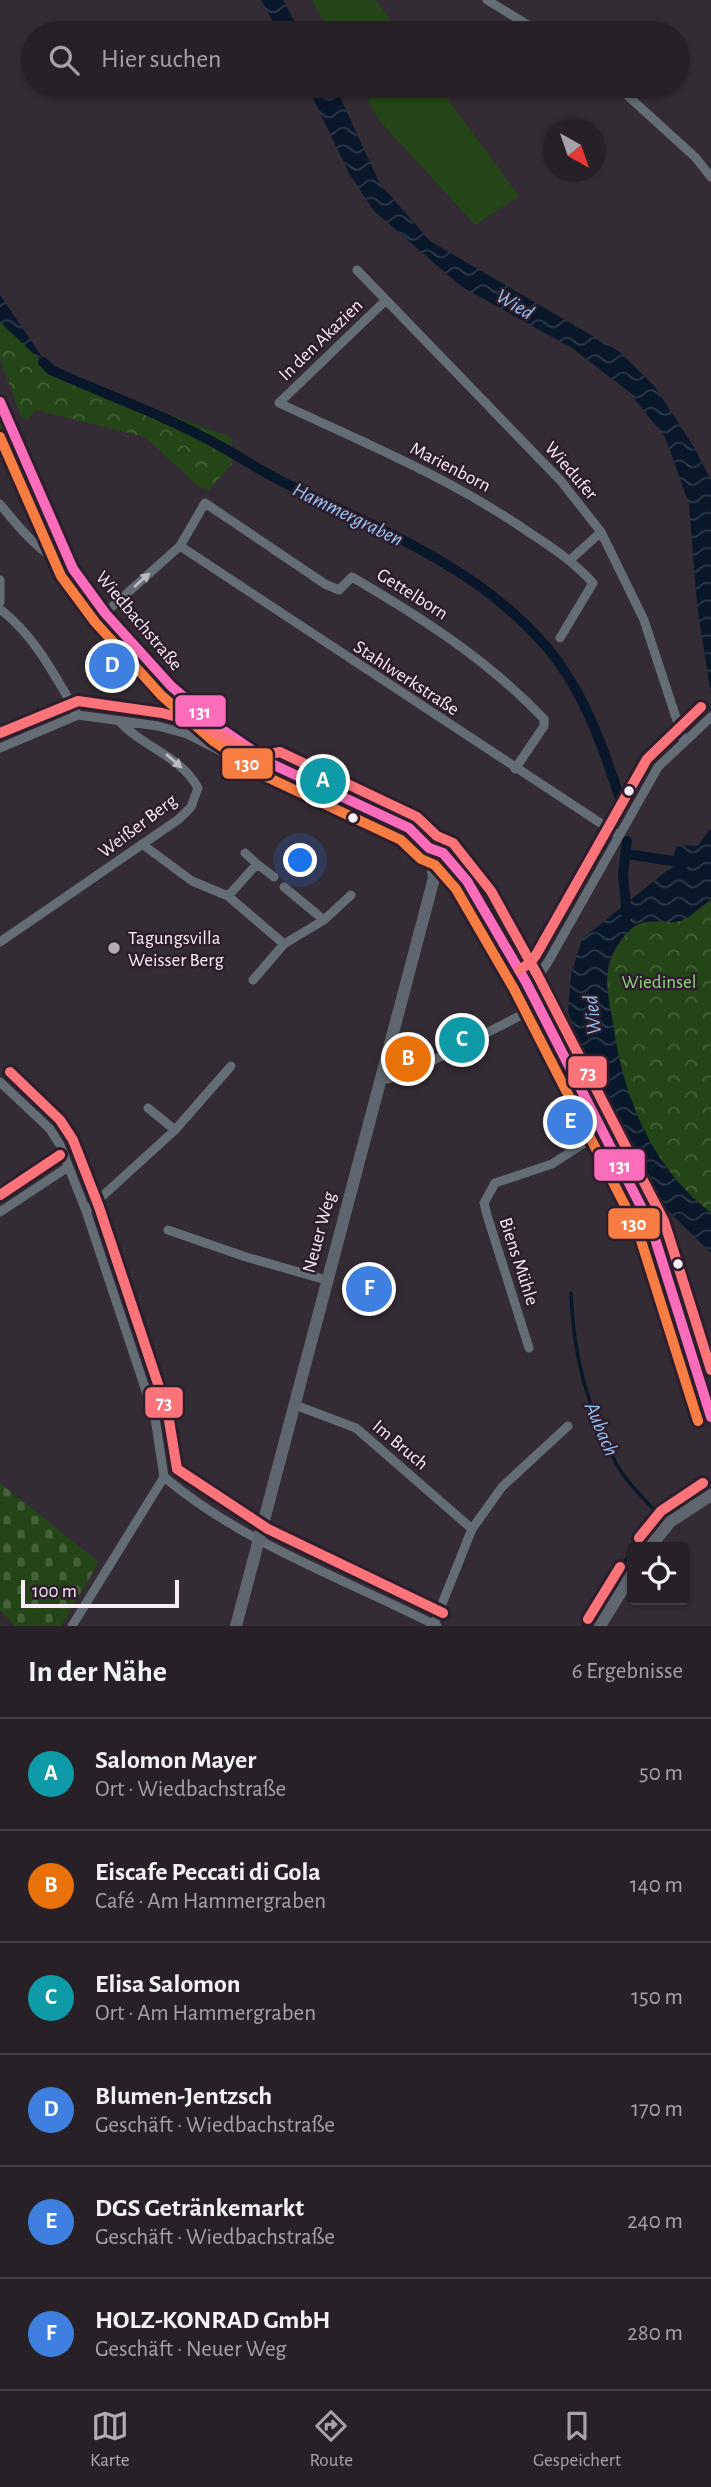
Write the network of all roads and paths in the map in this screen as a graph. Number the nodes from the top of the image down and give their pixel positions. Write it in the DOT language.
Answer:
graph roads {
  1 [pos="487,0"];
  2 [pos="521,21"];
  3 [pos="630,98"];
  4 [pos="711,177"];
  5 [pos="357,270"];
  6 [pos="386,300"];
  7 [pos="0,402"];
  8 [pos="279,403"];
  9 [pos="0,504"];
  10 [pos="601,532"];
  11 [pos="180,546"];
  12 [pos="67,557"];
  13 [pos="570,560"];
  14 [pos="0,580"];
  15 [pos="0,602"];
  16 [pos="0,608"];
  17 [pos="105,614"];
  18 [pos="561,638"];
  19 [pos="78,715"];
  20 [pos="708,720"];
  21 [pos="119,721"];
  22 [pos="684,742"];
  23 [pos="0,748"];
  24 [pos="274,765"];
  25 [pos="515,769"];
  26 [pos="617,834"];
  27 [pos="142,844"];
  28 [pos="429,848"];
  29 [pos="245,853"];
  30 [pos="257,864"];
  31 [pos="274,877"];
  32 [pos="284,887"];
  33 [pos="351,895"];
  34 [pos="228,896"];
  35 [pos="324,920"];
  36 [pos="0,942"];
  37 [pos="284,944"];
  38 [pos="253,980"];
  39 [pos="526,982"];
  40 [pos="539,1006"];
  41 [pos="231,1066"];
  42 [pos="382,1077"];
  43 [pos="0,1082"];
  44 [pos="148,1108"];
  45 [pos="175,1130"];
  46 [pos="604,1130"];
  47 [pos="68,1167"];
  48 [pos="86,1211"];
  49 [pos="0,1212"];
  50 [pos="168,1230"];
  51 [pos="326,1280"];
  52 [pos="529,1348"];
  53 [pos="295,1405"];
  54 [pos="711,1417"];
  55 [pos="568,1426"];
  56 [pos="164,1477"];
  57 [pos="711,1495"];
  58 [pos="472,1529"];
  59 [pos="259,1540"];
  60 [pos="654,1542"];
  61 [pos="627,1582"];
  62 [pos="435,1625"];
  63 [pos="72,1626"];
  64 [pos="236,1626"];
  65 [pos="600,1626"];
  1 -- 2 [label="street"];
  3 -- 4 [label="street"];
  5 -- 6 [label="street, Wiedufer"];
  6 -- 8 [label="street, In den Akazien"];
  6 -- 10 [label="street, Wiedufer"];
  7 -- 12 [label="main road, Wiedbachstraße"];
  8 -- 13 [label="street, Marienborn"];
  9 -- 12 [label="street"];
  10 -- 13 [label="street"];
  10 -- 22 [label="street, Wiedufer"];
  17 -- 11 [label="street, one-way"];
  11 -- 25 [label="street, Stahlwerkstraße"];
  11 -- 25 [label="street, Gettelborn"];
  12 -- 17 [label="main road, Wiedbachstraße"];
  13 -- 18 [label="street, Marienborn"];
  14 -- 15 [label="street"];
  16 -- 19 [label="street"];
  17 -- 24 [label="main road, Wiedbachstraße"];
  19 -- 21 [label="street"];
  19 -- 23 [label="street"];
  20 -- 22 [label="street"];
  21 -- 24 [label="street"];
  21 -- 27 [label="street, Weißer Berg, one-way"];
  22 -- 26 [label="street"];
  24 -- 28 [label="main road, Wiedbachstraße"];
  25 -- 26 [label="street, Stahlwerkstraße"];
  26 -- 39 [label="street"];
  27 -- 34 [label="street"];
  27 -- 36 [label="street, Weißer Berg"];
  28 -- 39 [label="main road, Wiedbachstraße"];
  28 -- 42 [label="main road, Neuer Weg"];
  29 -- 30 [label="street"];
  30 -- 31 [label="street"];
  30 -- 34 [label="street"];
  32 -- 35 [label="street"];
  33 -- 35 [label="street"];
  34 -- 37 [label="street"];
  35 -- 37 [label="street"];
  37 -- 38 [label="street"];
  39 -- 40 [label="main road, Wiedbachstraße"];
  40 -- 42 [label="street"];
  40 -- 46 [label="main road, Wiedbachstraße"];
  41 -- 45 [label="street"];
  42 -- 51 [label="main road, Neuer Weg"];
  43 -- 47 [label="street"];
  44 -- 45 [label="street"];
  45 -- 48 [label="street"];
  46 -- 52 [label="street, Biens Mühle"];
  46 -- 54 [label="main road, Wiedbachstraße"];
  47 -- 48 [label="street"];
  47 -- 49 [label="street"];
  48 -- 56 [label="street"];
  50 -- 51 [label="street"];
  51 -- 53 [label="main road, Neuer Weg"];
  53 -- 58 [label="street, Im Bruch"];
  53 -- 59 [label="main road, Neuer Weg"];
  55 -- 58 [label="street"];
  56 -- 59 [label="street"];
  56 -- 63 [label="street"];
  57 -- 60 [label="main road"];
  58 -- 62 [label="street"];
  59 -- 62 [label="street"];
  59 -- 64 [label="main road, Neuer Weg"];
  61 -- 65 [label="main road"];
}
